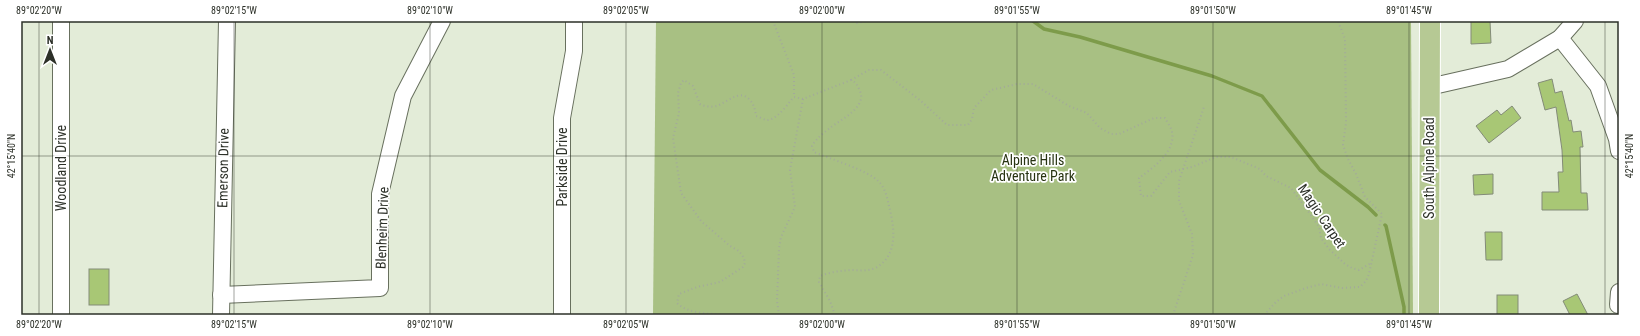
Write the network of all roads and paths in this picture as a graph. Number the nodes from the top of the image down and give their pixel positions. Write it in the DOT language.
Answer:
graph roads {
  1 [pos="61,21"];
  2 [pos="226,21"];
  3 [pos="442,21"];
  4 [pos="574,21"];
  5 [pos="773,21"];
  6 [pos="853,21"];
  7 [pos="868,21"];
  8 [pos="1338,21"];
  9 [pos="1430,21"];
  10 [pos="1574,21"];
  11 [pos="1560,38"];
  12 [pos="851,80"];
  13 [pos="1429,87"];
  14 [pos="794,96"];
  15 [pos="803,99"];
  16 [pos="1204,107"];
  17 [pos="1619,152"];
  18 [pos="1182,170"];
  19 [pos="1371,263"];
  20 [pos="1619,292"];
  21 [pos="221,295"];
  22 [pos="1618,305"];
  23 [pos="61,315"];
  24 [pos="220,315"];
  25 [pos="562,315"];
  26 [pos="724,315"];
  27 [pos="779,315"];
  28 [pos="835,315"];
  29 [pos="1172,315"];
  30 [pos="1264,315"];
  31 [pos="1429,315"];
  1 -- 23 [label="street, Woodland Drive"];
  2 -- 21 [label="street, Emerson Drive"];
  3 -- 21 [label="street, Blenheim Drive"];
  4 -- 25 [label="street, Parkside Drive"];
  5 -- 14 [label="path"];
  6 -- 7 [label="path"];
  8 -- 19 [label="path"];
  9 -- 13 [label="main road, South Alpine Road"];
  10 -- 11 [label="street"];
  11 -- 13 [label="street"];
  11 -- 17 [label="street"];
  12 -- 15 [label="path"];
  12 -- 18 [label="path, Magic Carpet"];
  12 -- 28 [label="path"];
  13 -- 31 [label="main road, South Alpine Road"];
  14 -- 15 [label="path"];
  14 -- 26 [label="path"];
  15 -- 27 [label="path"];
  16 -- 18 [label="path"];
  18 -- 19 [label="path, Magic Carpet"];
  18 -- 29 [label="path"];
  19 -- 30 [label="path"];
  20 -- 22 [label="street"];
  21 -- 24 [label="street, Emerson Drive"];
}
